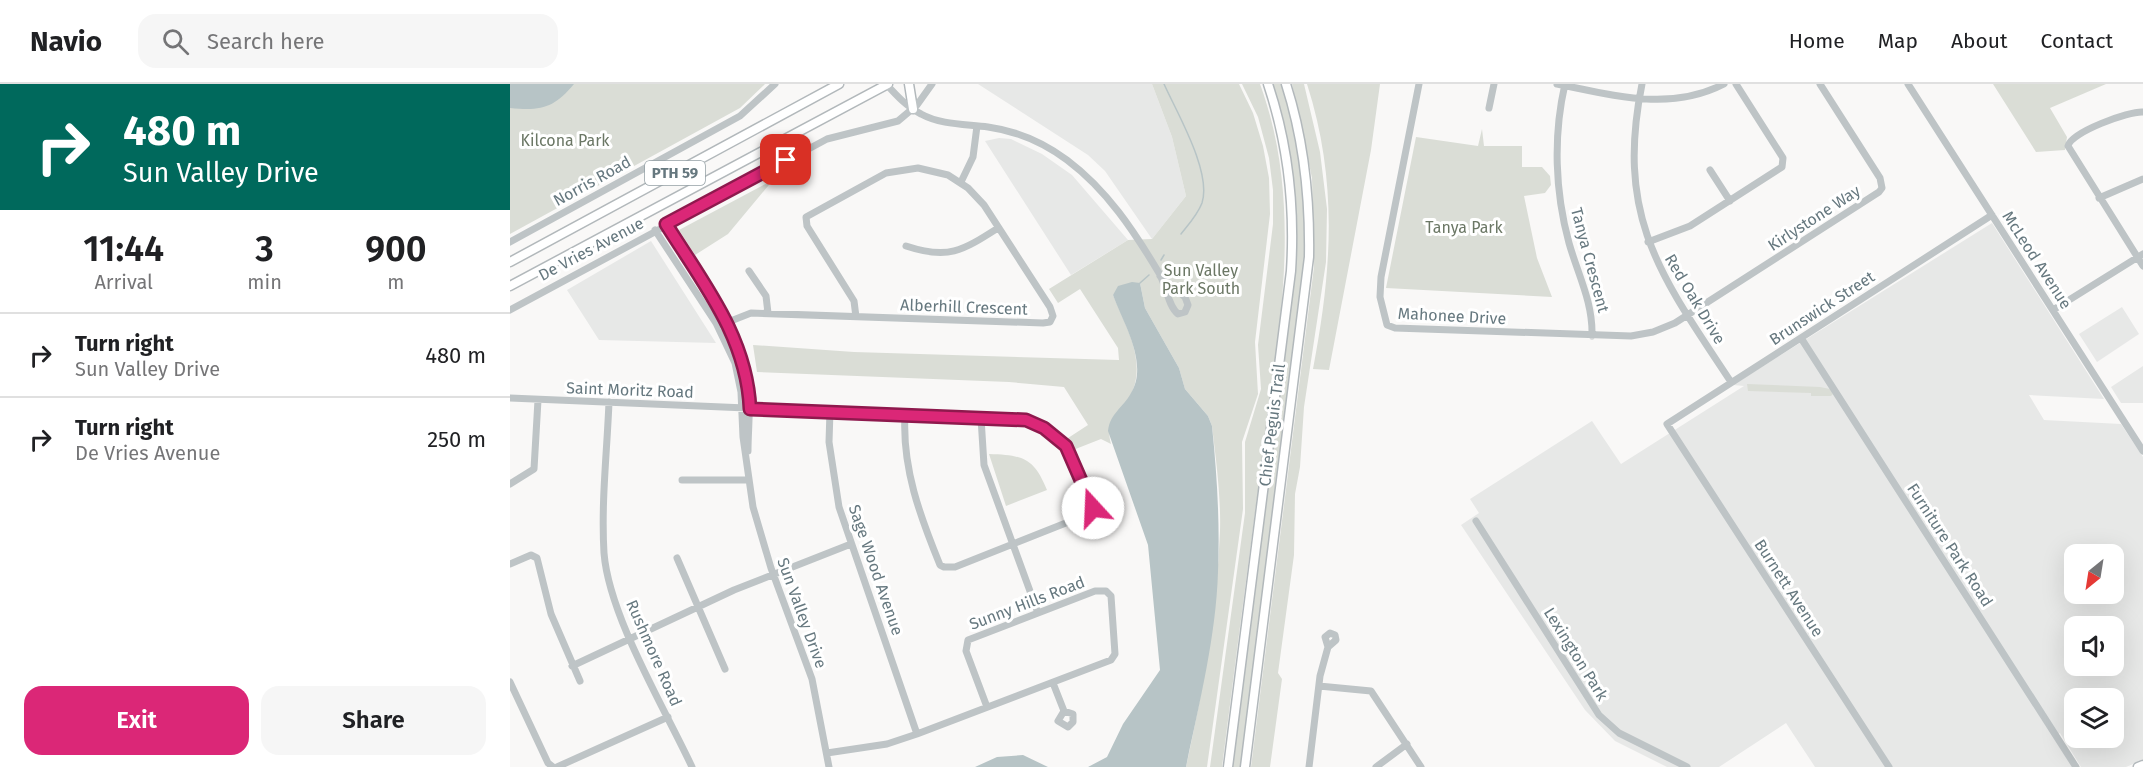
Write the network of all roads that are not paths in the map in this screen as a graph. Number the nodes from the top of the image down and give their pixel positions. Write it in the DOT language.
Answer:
graph roads {
  1 [pos="775,84"];
  2 [pos="839,84"];
  3 [pos="887,84"];
  4 [pos="909,84"];
  5 [pos="932,84"];
  6 [pos="1268,84"];
  7 [pos="1286,84"];
  8 [pos="1419,84"];
  9 [pos="1494,84"];
  10 [pos="1562,84"];
  11 [pos="1642,84"];
  12 [pos="1724,84"];
  13 [pos="1736,84"];
  14 [pos="1820,84"];
  15 [pos="1908,84"];
  16 [pos="1639,99"];
  17 [pos="1489,108"];
  18 [pos="913,109"];
  19 [pos="2143,112"];
  20 [pos="977,126"];
  21 [pos="1710,170"];
  22 [pos="2143,179"];
  23 [pos="961,183"];
  24 [pos="2099,198"];
  25 [pos="1730,201"];
  26 [pos="1992,215"];
  27 [pos="666,224"];
  28 [pos="998,228"];
  29 [pos="655,230"];
  30 [pos="510,242"];
  31 [pos="1648,242"];
  32 [pos="906,246"];
  33 [pos="2140,256"];
  34 [pos="510,262"];
  35 [pos="2143,266"];
  36 [pos="749,271"];
  37 [pos="1160,276"];
  38 [pos="510,286"];
  39 [pos="510,310"];
  40 [pos="2053,310"];
  41 [pos="768,313"];
  42 [pos="1687,315"];
  43 [pos="856,317"];
  44 [pos="727,322"];
  45 [pos="718,327"];
  46 [pos="1592,336"];
  47 [pos="1801,338"];
  48 [pos="1731,382"];
  49 [pos="510,398"];
  50 [pos="538,399"];
  51 [pos="609,402"];
  52 [pos="746,409"];
  53 [pos="830,411"];
  54 [pos="905,415"];
  55 [pos="981,418"];
  56 [pos="1667,424"];
  57 [pos="2143,451"];
  58 [pos="682,480"];
  59 [pos="748,480"];
  60 [pos="510,484"];
  61 [pos="1476,521"];
  62 [pos="851,544"];
  63 [pos="1012,544"];
  64 [pos="677,558"];
  65 [pos="510,564"];
  66 [pos="774,574"];
  67 [pos="698,606"];
  68 [pos="1038,613"];
  69 [pos="630,637"];
  70 [pos="1328,647"];
  71 [pos="572,666"];
  72 [pos="725,669"];
  73 [pos="580,681"];
  74 [pos="510,682"];
  75 [pos="1053,683"];
  76 [pos="1319,686"];
  77 [pos="987,706"];
  78 [pos="1064,711"];
  79 [pos="668,717"];
  80 [pos="917,734"];
  81 [pos="1407,744"];
  82 [pos="827,753"];
  83 [pos="2143,765"];
  84 [pos="555,767"];
  85 [pos="692,767"];
  86 [pos="829,767"];
  87 [pos="1228,767"];
  88 [pos="1245,767"];
  89 [pos="1309,767"];
  90 [pos="1376,767"];
  91 [pos="1421,767"];
  92 [pos="1687,767"];
  93 [pos="1889,767"];
  94 [pos="2076,767"];
  95 [pos="2138,767"];
  1 -- 30 [label="street, Norris Road"];
  2 -- 34 [label="main road, PTH 59"];
  3 -- 18 [label="street"];
  3 -- 38 [label="main road, PTH 59"];
  4 -- 18 [label="main road"];
  5 -- 18 [label="street"];
  6 -- 87 [label="main road, Chief Peguis Trail"];
  7 -- 88 [label="main road, Chief Peguis Trail"];
  8 -- 46 [label="street, Mahonee Drive"];
  9 -- 17 [label="street"];
  10 -- 16 [label="street"];
  10 -- 46 [label="street, Tanya Crescent"];
  11 -- 16 [label="street, Red Oak Drive"];
  12 -- 16 [label="street"];
  13 -- 25 [label="street"];
  14 -- 42 [label="street, Kirlystone Way"];
  15 -- 26 [label="street, McLeod Avenue"];
  16 -- 31 [label="street, Red Oak Drive"];
  18 -- 20 [label="street"];
  18 -- 27 [label="street, De Vries Avenue"];
  19 -- 24 [label="street"];
  20 -- 23 [label="street"];
  20 -- 37 [label="street"];
  21 -- 25 [label="street"];
  22 -- 24 [label="street"];
  23 -- 28 [label="street, Alberhill Crescent"];
  23 -- 43 [label="street, Alberhill Crescent"];
  24 -- 33 [label="street"];
  25 -- 31 [label="street"];
  26 -- 40 [label="street, McLeod Avenue"];
  26 -- 47 [label="street, Brunswick Street"];
  27 -- 29 [label="street, De Vries Avenue"];
  27 -- 44 [label="street, Sun Valley Drive"];
  28 -- 32 [label="street"];
  28 -- 43 [label="street, Alberhill Crescent"];
  29 -- 39 [label="street, De Vries Avenue"];
  29 -- 45 [label="street, Sun Valley Drive"];
  31 -- 42 [label="street, Red Oak Drive"];
  33 -- 35 [label="street"];
  33 -- 40 [label="street"];
  36 -- 41 [label="street"];
  37 -- 37 [label="street"];
  40 -- 57 [label="street, McLeod Avenue"];
  41 -- 43 [label="street, Alberhill Crescent"];
  41 -- 44 [label="street, Alberhill Crescent"];
  42 -- 46 [label="street, Mahonee Drive"];
  42 -- 48 [label="street, Red Oak Drive"];
  44 -- 45 [label="street, Alberhill Crescent"];
  44 -- 52 [label="street, Sun Valley Drive"];
  45 -- 52 [label="street, Sun Valley Drive"];
  47 -- 48 [label="street, Brunswick Street"];
  47 -- 94 [label="street, Furniture Park Road"];
  48 -- 56 [label="street, Brunswick Street"];
  49 -- 50 [label="street, Saint Moritz Road"];
  50 -- 51 [label="street, Saint Moritz Road"];
  50 -- 60 [label="street"];
  51 -- 52 [label="street, Saint Moritz Road"];
  51 -- 69 [label="street, Rushmore Road"];
  52 -- 53 [label="street, Saint Moritz Road"];
  52 -- 59 [label="street, Sun Valley Drive"];
  53 -- 54 [label="street, Saint Moritz Road"];
  53 -- 62 [label="street, Sage Wood Avenue"];
  54 -- 55 [label="street, Saint Moritz Road"];
  54 -- 63 [label="street"];
  55 -- 63 [label="street"];
  55 -- 63 [label="street, Saint Moritz Road"];
  56 -- 93 [label="street, Burnett Avenue"];
  58 -- 59 [label="street"];
  59 -- 66 [label="street, Sun Valley Drive"];
  61 -- 92 [label="street, Lexington Park"];
  62 -- 66 [label="street"];
  62 -- 80 [label="street, Sage Wood Avenue"];
  63 -- 68 [label="street"];
  64 -- 67 [label="street"];
  65 -- 71 [label="street"];
  66 -- 67 [label="street"];
  66 -- 82 [label="street, Sun Valley Drive"];
  67 -- 69 [label="street"];
  67 -- 72 [label="street"];
  68 -- 75 [label="street, Sunny Hills Road"];
  68 -- 77 [label="street, Sunny Hills Road"];
  69 -- 71 [label="street"];
  69 -- 79 [label="street, Rushmore Road"];
  70 -- 76 [label="street"];
  71 -- 73 [label="street"];
  74 -- 84 [label="street"];
  75 -- 77 [label="street, Sunny Hills Road"];
  75 -- 78 [label="street"];
  76 -- 81 [label="street"];
  76 -- 89 [label="street"];
  77 -- 80 [label="street, Sunny Hills Road"];
  79 -- 84 [label="street"];
  79 -- 85 [label="street, Rushmore Road"];
  80 -- 82 [label="street, Sunny Hills Road"];
  81 -- 90 [label="street"];
  81 -- 91 [label="street"];
  82 -- 86 [label="street, Sun Valley Drive"];
  83 -- 95 [label="main road"];
}
